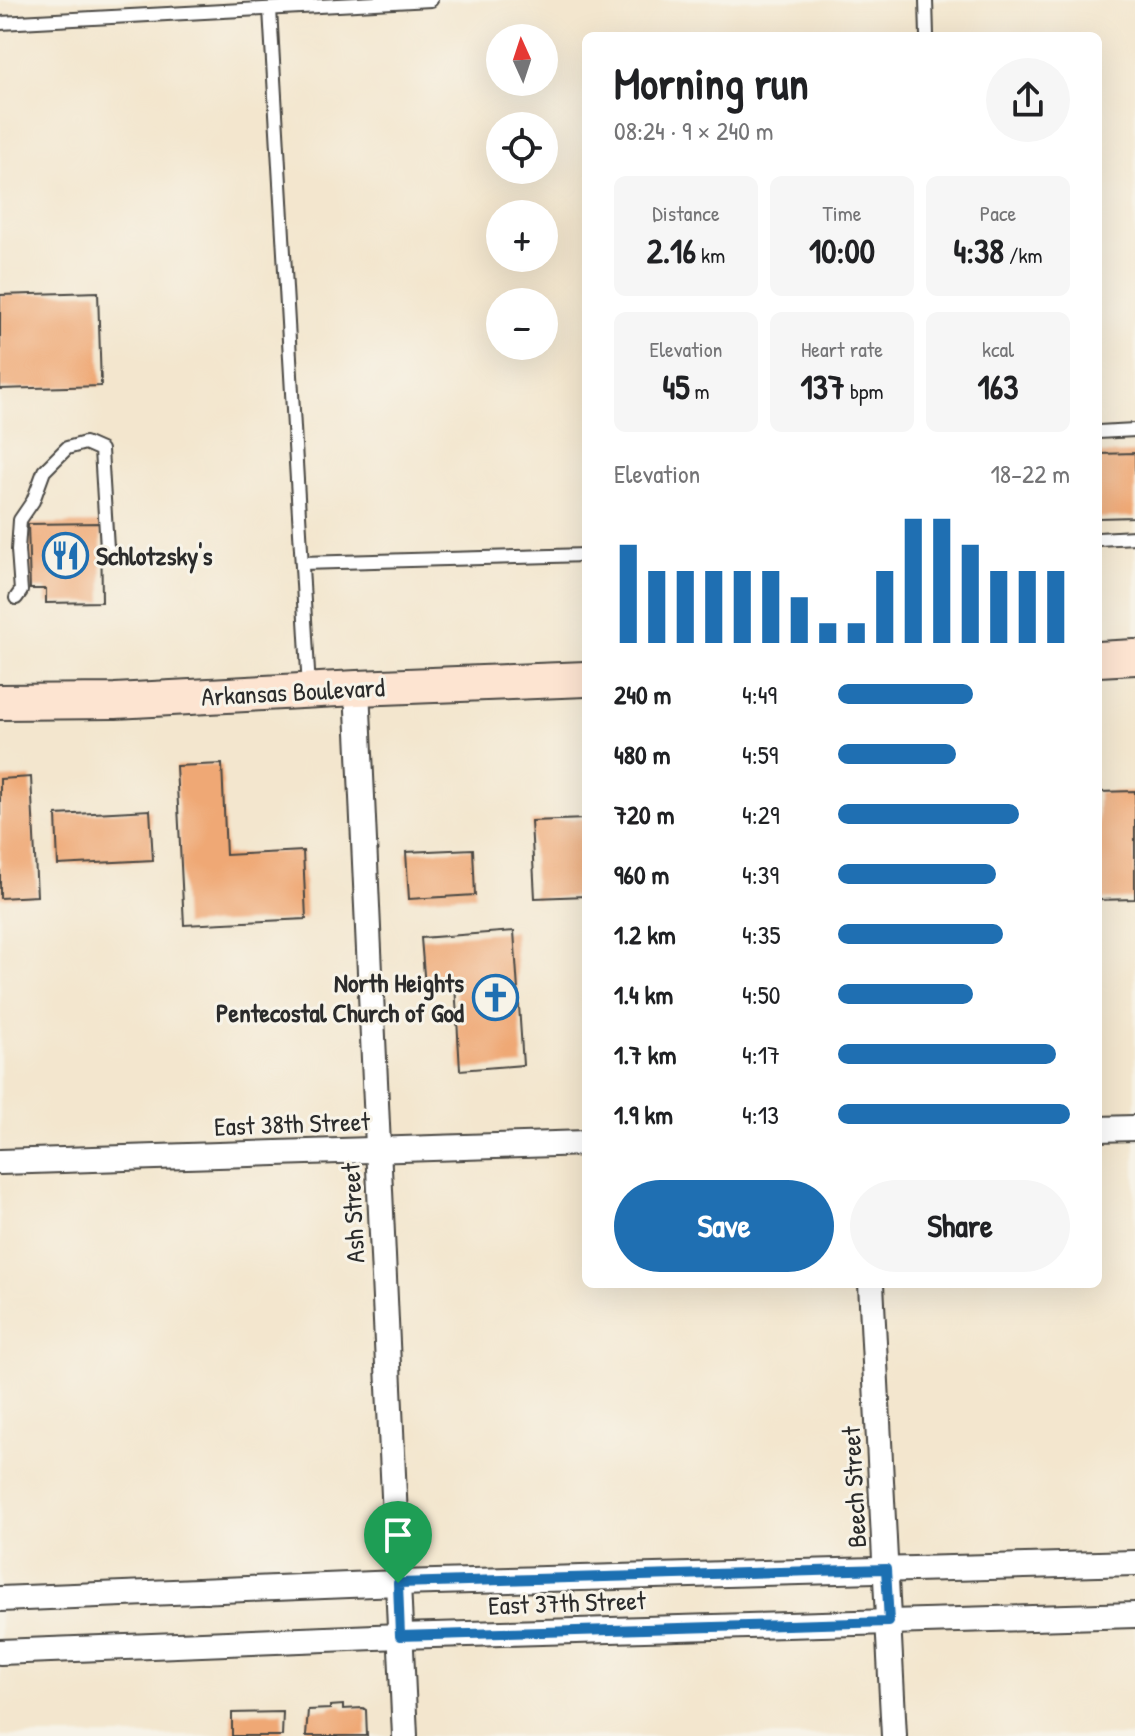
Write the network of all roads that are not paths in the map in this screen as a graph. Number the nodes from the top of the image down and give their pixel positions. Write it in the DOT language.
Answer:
graph roads {
  1 [pos="431,0"];
  2 [pos="926,0"];
  3 [pos="270,9"];
  4 [pos="0,23"];
  5 [pos="927,32"];
  6 [pos="1135,430"];
  7 [pos="1102,432"];
  8 [pos="1135,537"];
  9 [pos="1102,539"];
  10 [pos="582,555"];
  11 [pos="118,557"];
  12 [pos="302,563"];
  13 [pos="16,598"];
  14 [pos="1135,657"];
  15 [pos="1102,659"];
  16 [pos="582,679"];
  17 [pos="357,688"];
  18 [pos="309,691"];
  19 [pos="0,702"];
  20 [pos="1135,1128"];
  21 [pos="1102,1129"];
  22 [pos="582,1143"];
  23 [pos="378,1149"];
  24 [pos="0,1162"];
  25 [pos="871,1288"];
  26 [pos="1135,1563"];
  27 [pos="886,1569"];
  28 [pos="398,1583"];
  29 [pos="0,1599"];
  30 [pos="1135,1615"];
  31 [pos="889,1622"];
  32 [pos="400,1636"];
  33 [pos="0,1652"];
  34 [pos="405,1736"];
  35 [pos="894,1736"];
  1 -- 3 [label="lane"];
  2 -- 5 [label="lane"];
  3 -- 4 [label="lane"];
  3 -- 12 [label="lane"];
  6 -- 7 [label="lane"];
  8 -- 9 [label="lane"];
  10 -- 12 [label="lane"];
  11 -- 13 [label="lane"];
  12 -- 18 [label="lane"];
  14 -- 15 [label="main road"];
  16 -- 17 [label="main road, Arkansas Boulevard"];
  17 -- 18 [label="main road, Arkansas Boulevard"];
  17 -- 23 [label="street, Ash Street"];
  18 -- 19 [label="main road, Arkansas Boulevard"];
  20 -- 21 [label="street"];
  22 -- 23 [label="street, East 38th Street"];
  23 -- 24 [label="street, East 38th Street"];
  23 -- 28 [label="street, Ash Street"];
  25 -- 27 [label="street, Beech Street"];
  26 -- 27 [label="street, East 37th Street"];
  27 -- 28 [label="street, East 37th Street"];
  27 -- 31 [label="street, Beech Street"];
  28 -- 29 [label="street, East 37th Street"];
  28 -- 32 [label="street, Ash Street"];
  30 -- 31 [label="street, East 37th Street"];
  31 -- 32 [label="street, East 37th Street"];
  31 -- 35 [label="street, Beech Street"];
  32 -- 33 [label="street, East 37th Street"];
  32 -- 34 [label="street, Ash Street"];
}
